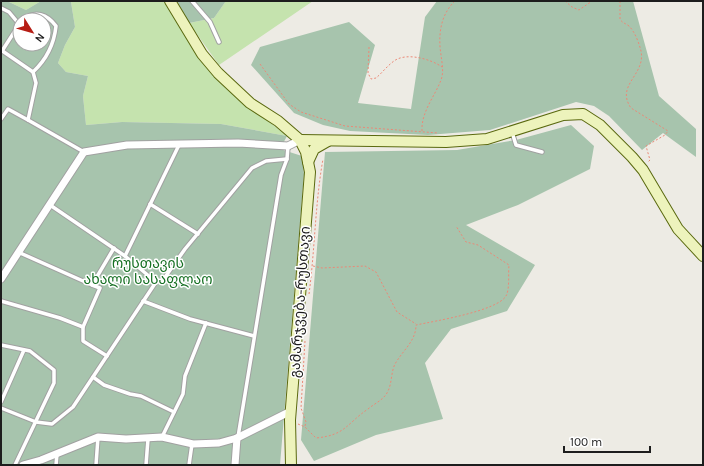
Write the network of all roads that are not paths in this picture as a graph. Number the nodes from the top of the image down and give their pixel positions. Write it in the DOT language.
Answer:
graph roads {
  1 [pos="170,1"];
  2 [pos="192,1"];
  3 [pos="1,8"];
  4 [pos="12,15"];
  5 [pos="52,21"];
  6 [pos="12,35"];
  7 [pos="219,42"];
  8 [pos="52,46"];
  9 [pos="2,50"];
  10 [pos="49,52"];
  11 [pos="33,72"];
  12 [pos="1,119"];
  13 [pos="28,120"];
  14 [pos="278,121"];
  15 [pos="512,132"];
  16 [pos="300,140"];
  17 [pos="330,140"];
  18 [pos="179,144"];
  19 [pos="288,146"];
  20 [pos="84,152"];
  21 [pos="542,152"];
  22 [pos="287,159"];
  23 [pos="308,162"];
  24 [pos="150,204"];
  25 [pos="50,205"];
  26 [pos="198,234"];
  27 [pos="114,248"];
  28 [pos="18,252"];
  29 [pos="125,256"];
  30 [pos="703,256"];
  31 [pos="1,279"];
  32 [pos="156,282"];
  33 [pos="92,285"];
  34 [pos="1,301"];
  35 [pos="143,301"];
  36 [pos="206,323"];
  37 [pos="83,327"];
  38 [pos="254,336"];
  39 [pos="1,345"];
  40 [pos="24,350"];
  41 [pos="107,356"];
  42 [pos="93,377"];
  43 [pos="1,402"];
  44 [pos="1,408"];
  45 [pos="174,412"];
  46 [pos="291,415"];
  47 [pos="36,422"];
  48 [pos="98,437"];
  49 [pos="162,437"];
  50 [pos="237,438"];
  51 [pos="148,439"];
  52 [pos="193,444"];
  53 [pos="57,453"];
  54 [pos="15,465"];
  55 [pos="23,465"];
  56 [pos="56,465"];
  57 [pos="96,465"];
  58 [pos="146,465"];
  59 [pos="189,465"];
  60 [pos="235,465"];
  61 [pos="291,465"];
  1 -- 14 [label="main road"];
  2 -- 7 [label="lane"];
  3 -- 4 [label="lane"];
  5 -- 8 [label="lane"];
  6 -- 9 [label="lane"];
  9 -- 11 [label="lane"];
  10 -- 11 [label="lane"];
  11 -- 13 [label="lane"];
  12 -- 13 [label="lane"];
  13 -- 20 [label="lane"];
  14 -- 16 [label="main road"];
  14 -- 17 [label="main road"];
  15 -- 17 [label="main road"];
  15 -- 21 [label="lane"];
  15 -- 30 [label="main road"];
  16 -- 17 [label="main road"];
  16 -- 19 [label="street"];
  16 -- 23 [label="main road, გამარჯვება-რუსთავი"];
  17 -- 23 [label="main road"];
  18 -- 19 [label="street"];
  18 -- 20 [label="street"];
  18 -- 24 [label="lane"];
  19 -- 22 [label="lane"];
  20 -- 25 [label="street"];
  22 -- 26 [label="lane"];
  22 -- 38 [label="lane"];
  23 -- 46 [label="main road, გამარჯვება-რუსთავი"];
  24 -- 26 [label="lane"];
  24 -- 29 [label="lane"];
  25 -- 27 [label="lane"];
  25 -- 28 [label="street"];
  26 -- 32 [label="lane"];
  27 -- 29 [label="lane"];
  27 -- 33 [label="lane"];
  28 -- 31 [label="street"];
  28 -- 33 [label="lane"];
  29 -- 32 [label="lane"];
  32 -- 35 [label="lane"];
  33 -- 37 [label="lane"];
  34 -- 37 [label="lane"];
  35 -- 36 [label="lane"];
  35 -- 41 [label="lane"];
  36 -- 38 [label="lane"];
  36 -- 45 [label="lane"];
  37 -- 41 [label="lane"];
  38 -- 50 [label="lane"];
  39 -- 40 [label="lane"];
  40 -- 43 [label="lane"];
  40 -- 47 [label="lane"];
  41 -- 42 [label="lane"];
  42 -- 45 [label="lane"];
  42 -- 47 [label="lane"];
  44 -- 47 [label="lane"];
  45 -- 49 [label="lane"];
  46 -- 50 [label="street"];
  46 -- 61 [label="main road, გამარჯვება-რუსთავი"];
  47 -- 54 [label="lane"];
  48 -- 51 [label="street"];
  48 -- 53 [label="street"];
  48 -- 57 [label="lane"];
  49 -- 51 [label="street"];
  49 -- 52 [label="street"];
  50 -- 52 [label="street"];
  50 -- 60 [label="street"];
  51 -- 58 [label="lane"];
  52 -- 59 [label="lane"];
  53 -- 55 [label="street"];
  53 -- 56 [label="lane"];
}
